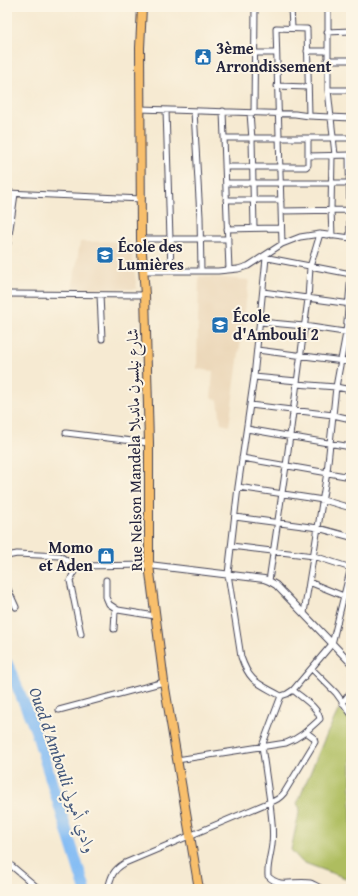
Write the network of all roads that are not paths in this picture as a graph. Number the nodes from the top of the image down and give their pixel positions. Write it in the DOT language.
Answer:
graph roads {
  1 [pos="142,7"];
  2 [pos="255,7"];
  3 [pos="291,7"];
  4 [pos="328,7"];
  5 [pos="292,28"];
  6 [pos="351,31"];
  7 [pos="327,32"];
  8 [pos="307,51"];
  9 [pos="327,51"];
  10 [pos="254,53"];
  11 [pos="276,53"];
  12 [pos="327,60"];
  13 [pos="351,60"];
  14 [pos="277,86"];
  15 [pos="308,87"];
  16 [pos="328,90"];
  17 [pos="351,90"];
  18 [pos="140,110"];
  19 [pos="166,110"];
  20 [pos="194,110"];
  21 [pos="223,112"];
  22 [pos="252,113"];
  23 [pos="278,114"];
  24 [pos="309,116"];
  25 [pos="332,118"];
  26 [pos="351,118"];
  27 [pos="224,138"];
  28 [pos="280,138"];
  29 [pos="308,138"];
  30 [pos="333,138"];
  31 [pos="351,138"];
  32 [pos="252,139"];
  33 [pos="350,155"];
  34 [pos="308,156"];
  35 [pos="334,156"];
  36 [pos="225,167"];
  37 [pos="252,167"];
  38 [pos="280,167"];
  39 [pos="226,183"];
  40 [pos="252,183"];
  41 [pos="280,183"];
  42 [pos="331,183"];
  43 [pos="350,183"];
  44 [pos="7,193"];
  45 [pos="15,194"];
  46 [pos="142,199"];
  47 [pos="226,200"];
  48 [pos="253,200"];
  49 [pos="281,200"];
  50 [pos="331,210"];
  51 [pos="351,210"];
  52 [pos="281,211"];
  53 [pos="254,228"];
  54 [pos="281,228"];
  55 [pos="227,229"];
  56 [pos="320,234"];
  57 [pos="332,236"];
  58 [pos="201,238"];
  59 [pos="351,238"];
  60 [pos="141,239"];
  61 [pos="170,239"];
  62 [pos="228,239"];
  63 [pos="282,244"];
  64 [pos="7,249"];
  65 [pos="264,257"];
  66 [pos="310,267"];
  67 [pos="229,270"];
  68 [pos="144,271"];
  69 [pos="171,271"];
  70 [pos="201,271"];
  71 [pos="351,273"];
  72 [pos="263,292"];
  73 [pos="7,294"];
  74 [pos="100,295"];
  75 [pos="145,295"];
  76 [pos="308,299"];
  77 [pos="350,304"];
  78 [pos="260,322"];
  79 [pos="304,326"];
  80 [pos="348,333"];
  81 [pos="102,339"];
  82 [pos="257,350"];
  83 [pos="300,355"];
  84 [pos="340,360"];
  85 [pos="351,362"];
  86 [pos="254,377"];
  87 [pos="297,383"];
  88 [pos="336,387"];
  89 [pos="351,390"];
  90 [pos="250,405"];
  91 [pos="292,411"];
  92 [pos="333,415"];
  93 [pos="351,419"];
  94 [pos="247,429"];
  95 [pos="66,433"];
  96 [pos="289,437"];
  97 [pos="330,442"];
  98 [pos="148,443"];
  99 [pos="351,447"];
  100 [pos="242,458"];
  101 [pos="286,466"];
  102 [pos="327,472"];
  103 [pos="351,477"];
  104 [pos="238,488"];
  105 [pos="282,494"];
  106 [pos="323,500"];
  107 [pos="351,508"];
  108 [pos="235,517"];
  109 [pos="278,522"];
  110 [pos="318,528"];
  111 [pos="351,537"];
  112 [pos="231,546"];
  113 [pos="274,551"];
  114 [pos="7,556"];
  115 [pos="314,556"];
  116 [pos="149,565"];
  117 [pos="76,567"];
  118 [pos="351,568"];
  119 [pos="228,574"];
  120 [pos="106,580"];
  121 [pos="269,581"];
  122 [pos="309,582"];
  123 [pos="7,587"];
  124 [pos="343,595"];
  125 [pos="351,599"];
  126 [pos="16,607"];
  127 [pos="118,610"];
  128 [pos="304,613"];
  129 [pos="155,616"];
  130 [pos="114,629"];
  131 [pos="81,634"];
  132 [pos="332,644"];
  133 [pos="351,663"];
  134 [pos="312,669"];
  135 [pos="164,682"];
  136 [pos="294,690"];
  137 [pos="351,692"];
  138 [pos="281,696"];
  139 [pos="342,703"];
  140 [pos="59,710"];
  141 [pos="351,714"];
  142 [pos="306,732"];
  143 [pos="262,746"];
  144 [pos="177,760"];
  145 [pos="270,802"];
  146 [pos="190,835"];
  147 [pos="7,862"];
  148 [pos="39,889"];
  149 [pos="108,889"];
  150 [pos="199,889"];
  151 [pos="322,889"];
  1 -- 18 [label="main road, Rue Nelson Mandela شارع نيلسون مانديلا"];
  2 -- 10 [label="street"];
  3 -- 5 [label="street"];
  4 -- 7 [label="street"];
  5 -- 8 [label="street"];
  5 -- 11 [label="street"];
  6 -- 7 [label="street"];
  7 -- 9 [label="street"];
  8 -- 9 [label="street"];
  8 -- 15 [label="street"];
  9 -- 12 [label="street"];
  10 -- 11 [label="street"];
  10 -- 22 [label="street"];
  11 -- 14 [label="street"];
  12 -- 13 [label="street"];
  12 -- 16 [label="street"];
  14 -- 15 [label="street"];
  14 -- 23 [label="street"];
  15 -- 24 [label="street"];
  16 -- 17 [label="street"];
  16 -- 25 [label="street"];
  18 -- 19 [label="street"];
  18 -- 46 [label="main road, Rue Nelson Mandela شارع نيلسون مانديلا"];
  19 -- 20 [label="street"];
  19 -- 61 [label="street"];
  20 -- 21 [label="street"];
  20 -- 58 [label="street"];
  21 -- 22 [label="street"];
  21 -- 27 [label="street"];
  22 -- 23 [label="street"];
  22 -- 32 [label="street"];
  23 -- 24 [label="street"];
  23 -- 28 [label="street"];
  24 -- 25 [label="street"];
  25 -- 26 [label="street"];
  25 -- 30 [label="street"];
  27 -- 32 [label="street"];
  27 -- 36 [label="street"];
  28 -- 29 [label="street"];
  28 -- 32 [label="street"];
  28 -- 38 [label="street"];
  29 -- 30 [label="street"];
  29 -- 34 [label="street"];
  30 -- 31 [label="street"];
  30 -- 35 [label="street"];
  32 -- 37 [label="street"];
  33 -- 35 [label="street"];
  33 -- 43 [label="street"];
  34 -- 35 [label="street"];
  34 -- 38 [label="street"];
  35 -- 42 [label="street"];
  36 -- 37 [label="street"];
  36 -- 39 [label="street"];
  37 -- 38 [label="street"];
  37 -- 40 [label="street"];
  38 -- 41 [label="street"];
  39 -- 40 [label="street"];
  39 -- 47 [label="street"];
  40 -- 41 [label="street"];
  40 -- 48 [label="street"];
  41 -- 42 [label="street"];
  41 -- 49 [label="street"];
  42 -- 43 [label="street"];
  42 -- 50 [label="street"];
  43 -- 51 [label="street"];
  44 -- 45 [label="street"];
  45 -- 46 [label="street"];
  45 -- 64 [label="street"];
  46 -- 60 [label="main road, Rue Nelson Mandela شارع نيلسون مانديلا"];
  47 -- 48 [label="street"];
  47 -- 55 [label="street"];
  48 -- 49 [label="street"];
  48 -- 53 [label="street"];
  49 -- 52 [label="street"];
  50 -- 51 [label="street"];
  50 -- 52 [label="street"];
  50 -- 57 [label="street"];
  51 -- 59 [label="street"];
  52 -- 54 [label="street"];
  53 -- 54 [label="street"];
  53 -- 55 [label="street"];
  54 -- 63 [label="street"];
  55 -- 62 [label="street"];
  56 -- 57 [label="street"];
  56 -- 63 [label="street"];
  56 -- 66 [label="street"];
  57 -- 59 [label="street"];
  58 -- 61 [label="street"];
  58 -- 62 [label="street"];
  58 -- 70 [label="street"];
  60 -- 61 [label="street"];
  60 -- 68 [label="main road, Rue Nelson Mandela شارع نيلسون مانديلا"];
  61 -- 69 [label="street"];
  62 -- 67 [label="street"];
  63 -- 65 [label="street"];
  65 -- 66 [label="street"];
  65 -- 67 [label="street"];
  65 -- 72 [label="street"];
  66 -- 71 [label="street"];
  66 -- 76 [label="street"];
  67 -- 70 [label="street"];
  68 -- 69 [label="street"];
  68 -- 75 [label="main road, Rue Nelson Mandela شارع نيلسون مانديلا"];
  69 -- 70 [label="street"];
  71 -- 77 [label="street"];
  72 -- 76 [label="street"];
  72 -- 78 [label="street"];
  73 -- 74 [label="street"];
  74 -- 75 [label="street"];
  74 -- 81 [label="street"];
  75 -- 98 [label="main road, Rue Nelson Mandela شارع نيلسون مانديلا"];
  76 -- 77 [label="street"];
  76 -- 79 [label="street"];
  77 -- 80 [label="street"];
  78 -- 79 [label="street"];
  78 -- 82 [label="street"];
  79 -- 80 [label="street"];
  79 -- 83 [label="street"];
  80 -- 84 [label="street"];
  82 -- 83 [label="street"];
  82 -- 86 [label="street"];
  83 -- 84 [label="street"];
  83 -- 87 [label="street"];
  84 -- 85 [label="street"];
  84 -- 88 [label="street"];
  86 -- 87 [label="street"];
  86 -- 90 [label="street"];
  87 -- 88 [label="street"];
  87 -- 91 [label="street"];
  88 -- 89 [label="street"];
  88 -- 92 [label="street"];
  90 -- 91 [label="street"];
  90 -- 94 [label="street"];
  91 -- 92 [label="street"];
  91 -- 96 [label="street"];
  92 -- 93 [label="street"];
  92 -- 97 [label="street"];
  94 -- 96 [label="street"];
  94 -- 100 [label="street"];
  95 -- 98 [label="street"];
  96 -- 97 [label="street"];
  96 -- 101 [label="street"];
  97 -- 99 [label="street"];
  97 -- 102 [label="street"];
  98 -- 116 [label="main road, Rue Nelson Mandela شارع نيلسون مانديلا"];
  100 -- 101 [label="street"];
  100 -- 104 [label="street"];
  101 -- 102 [label="street"];
  101 -- 105 [label="street"];
  102 -- 103 [label="street"];
  102 -- 106 [label="street"];
  104 -- 105 [label="street"];
  104 -- 108 [label="street"];
  105 -- 106 [label="street"];
  105 -- 109 [label="street"];
  106 -- 107 [label="street"];
  106 -- 110 [label="street"];
  108 -- 109 [label="street"];
  108 -- 112 [label="street"];
  109 -- 110 [label="street"];
  109 -- 113 [label="street"];
  110 -- 111 [label="street"];
  110 -- 115 [label="street"];
  112 -- 113 [label="street"];
  112 -- 119 [label="street"];
  113 -- 115 [label="street"];
  113 -- 121 [label="street"];
  114 -- 117 [label="street"];
  115 -- 118 [label="street"];
  115 -- 122 [label="street"];
  116 -- 117 [label="street"];
  116 -- 119 [label="street"];
  116 -- 129 [label="main road, Rue Nelson Mandela شارع نيلسون مانديلا"];
  117 -- 131 [label="street"];
  118 -- 124 [label="street"];
  119 -- 121 [label="street"];
  119 -- 138 [label="street"];
  120 -- 127 [label="street"];
  121 -- 128 [label="street"];
  122 -- 124 [label="street"];
  122 -- 128 [label="street"];
  123 -- 126 [label="street"];
  124 -- 125 [label="street"];
  124 -- 132 [label="street"];
  127 -- 129 [label="street"];
  127 -- 130 [label="street"];
  128 -- 132 [label="street"];
  129 -- 135 [label="main road, Rue Nelson Mandela شارع نيلسون مانديلا"];
  132 -- 133 [label="street"];
  132 -- 134 [label="street"];
  134 -- 136 [label="street"];
  134 -- 139 [label="street"];
  135 -- 140 [label="street"];
  135 -- 144 [label="main road, Rue Nelson Mandela شارع نيلسون مانديلا"];
  136 -- 138 [label="street"];
  136 -- 142 [label="street"];
  137 -- 139 [label="street"];
  138 -- 143 [label="street"];
  139 -- 141 [label="street"];
  142 -- 143 [label="street"];
  142 -- 145 [label="street"];
  143 -- 144 [label="street"];
  143 -- 145 [label="street"];
  144 -- 146 [label="main road, Rue Nelson Mandela شارع نيلسون مانديلا"];
  145 -- 146 [label="street"];
  145 -- 151 [label="street"];
  146 -- 149 [label="street"];
  146 -- 150 [label="main road, Rue Nelson Mandela شارع نيلسون مانديلا"];
  147 -- 148 [label="street"];
}
